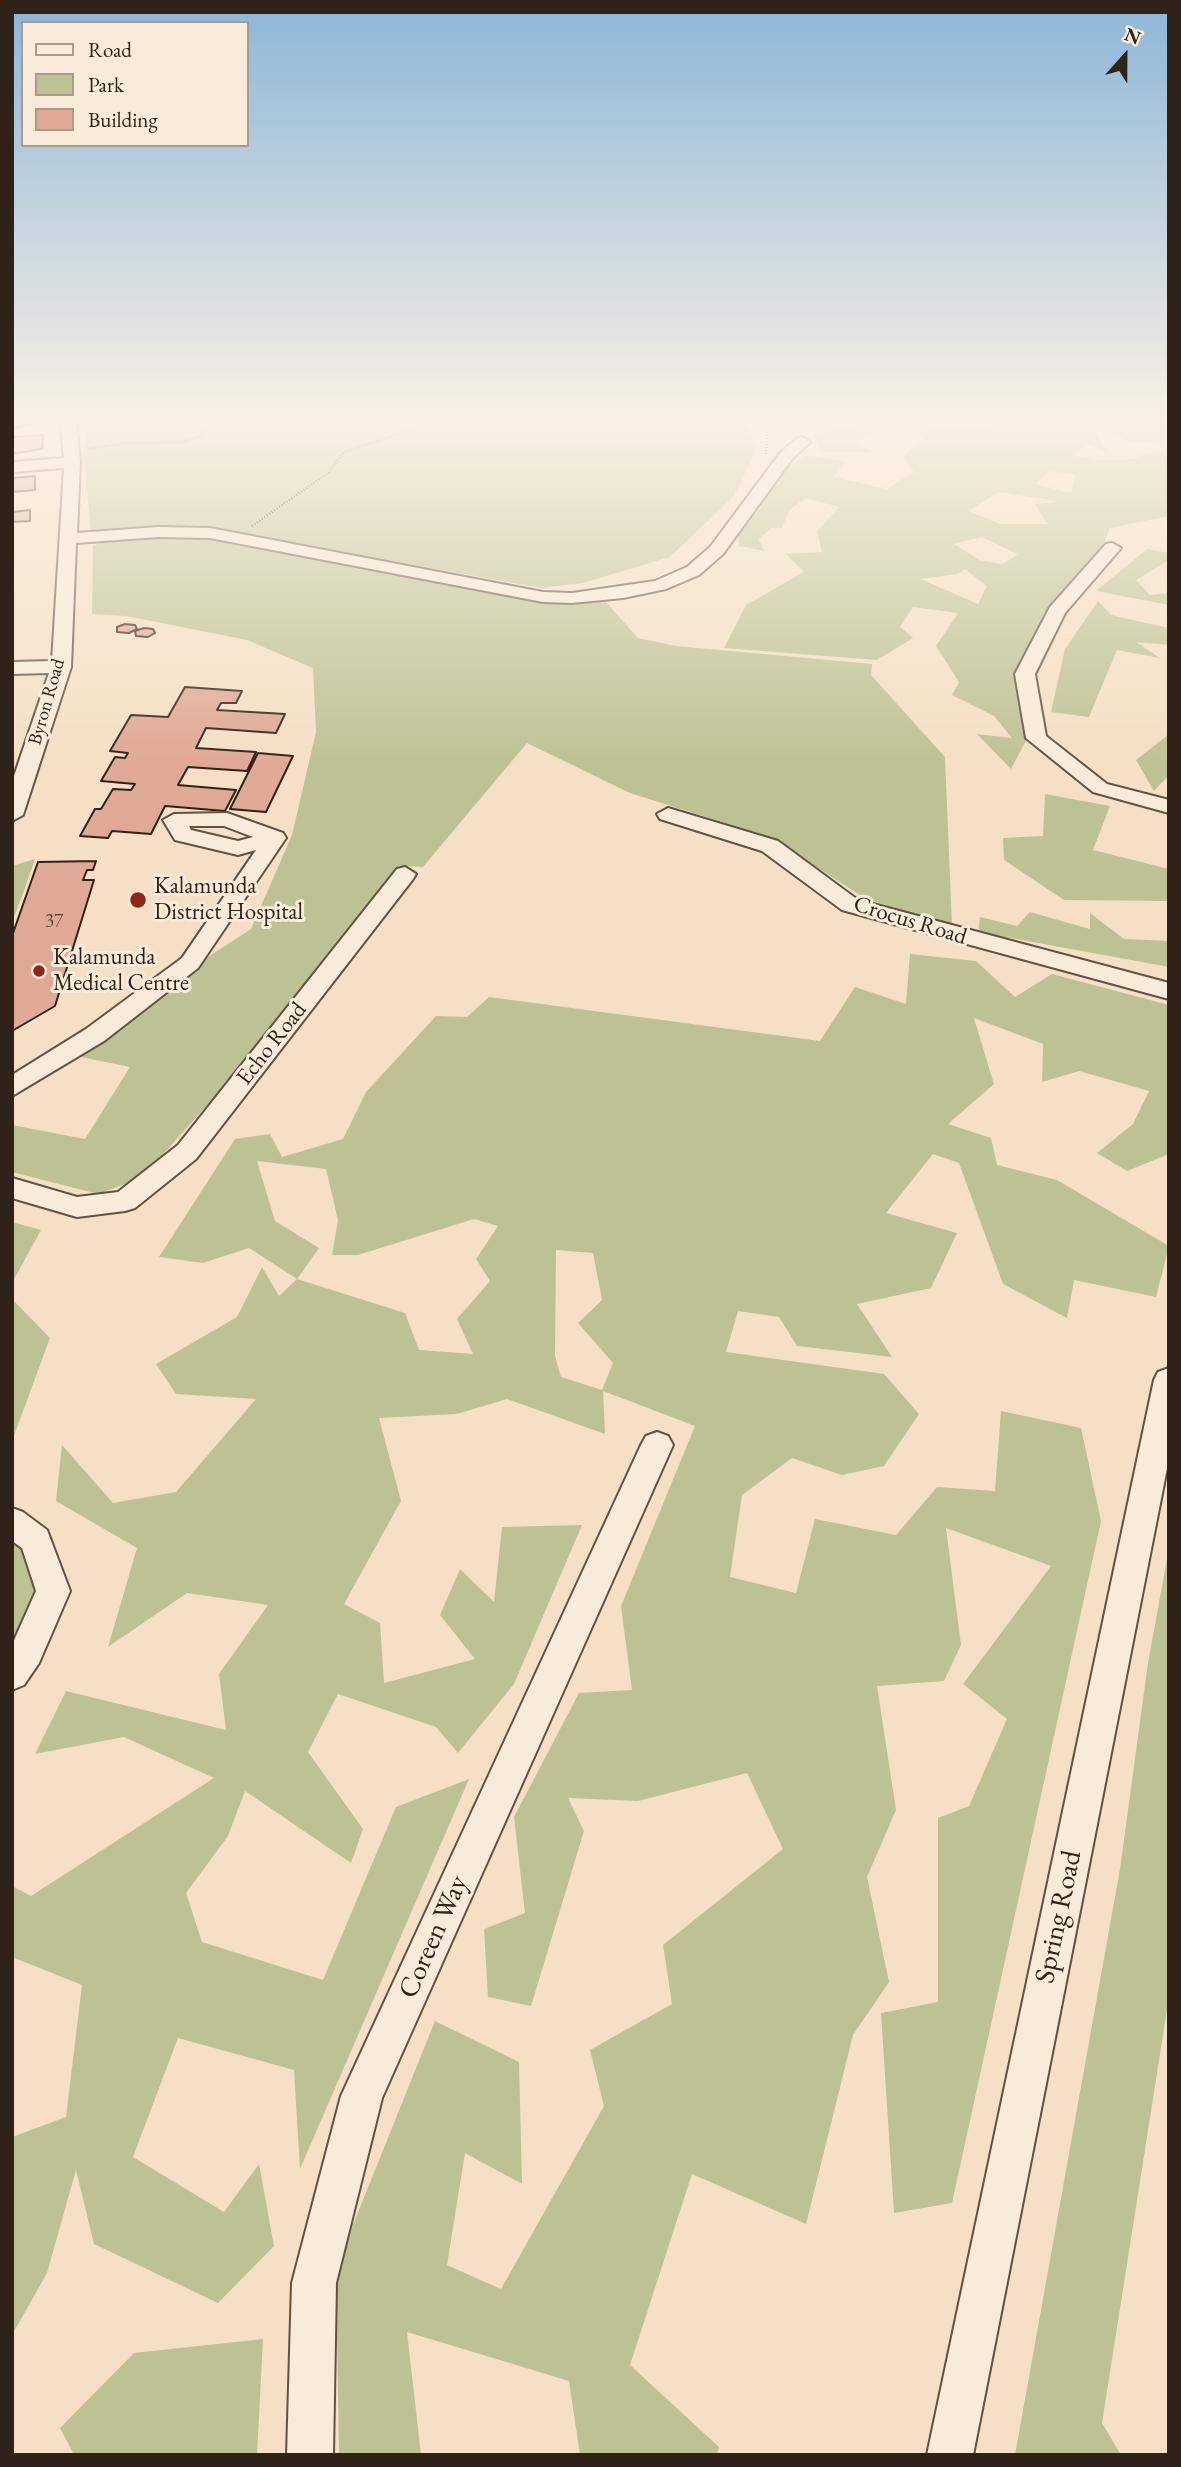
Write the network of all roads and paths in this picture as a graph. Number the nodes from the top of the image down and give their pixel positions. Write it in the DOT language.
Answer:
graph roads {
  1 [pos="67,534"];
  2 [pos="142,534"];
  3 [pos="211,534"];
  4 [pos="243,534"];
  5 [pos="729,534"];
  6 [pos="238,538"];
  7 [pos="67,539"];
  8 [pos="1112,548"];
  9 [pos="61,667"];
  10 [pos="12,668"];
  11 [pos="1169,807"];
  12 [pos="668,814"];
  13 [pos="12,815"];
  14 [pos="275,838"];
  15 [pos="405,874"];
  16 [pos="1169,991"];
  17 [pos="12,1087"];
  18 [pos="12,1188"];
  19 [pos="1169,1380"];
  20 [pos="657,1445"];
  21 [pos="12,1522"];
  22 [pos="12,1674"];
  23 [pos="310,2455"];
  24 [pos="950,2455"];
  1 -- 7 [label="street, Byron Road"];
  2 -- 7 [label="street"];
  3 -- 6 [label="street"];
  4 -- 6 [label="path"];
  5 -- 6 [label="street"];
  7 -- 9 [label="street, Byron Road"];
  8 -- 11 [label="street"];
  9 -- 10 [label="street"];
  9 -- 13 [label="street, Byron Road"];
  12 -- 16 [label="street, Crocus Road"];
  14 -- 17 [label="street"];
  15 -- 18 [label="street, Echo Road"];
  19 -- 24 [label="street, Spring Road"];
  20 -- 23 [label="street, Coreen Way"];
  21 -- 22 [label="street"];
}
